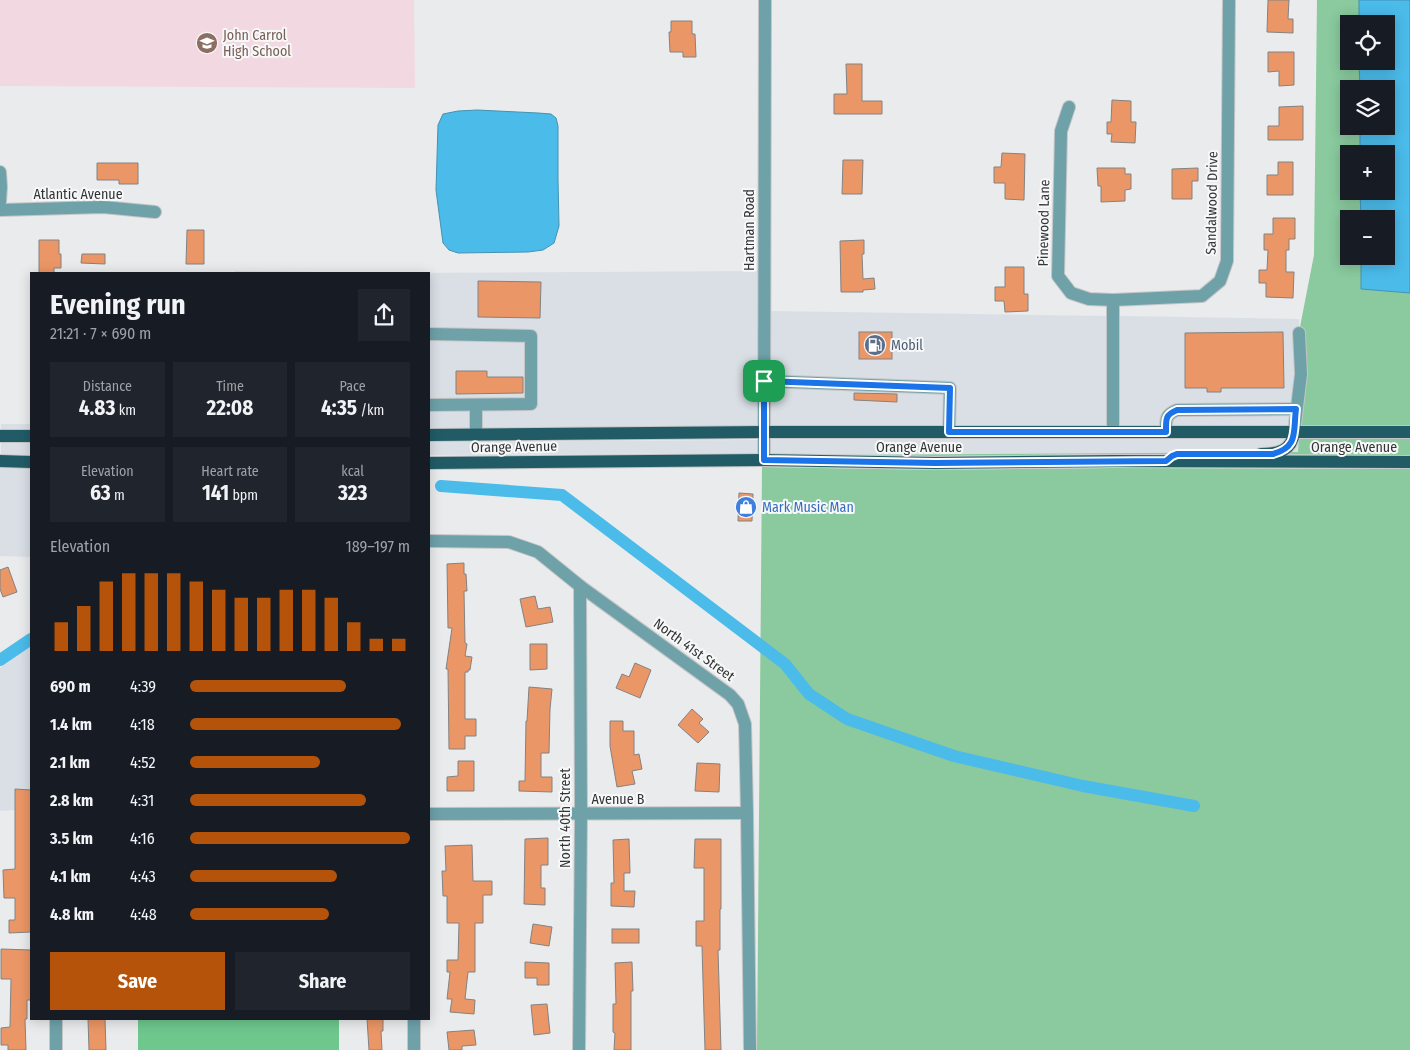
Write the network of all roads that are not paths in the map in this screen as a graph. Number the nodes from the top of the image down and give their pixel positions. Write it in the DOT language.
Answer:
graph roads {
  1 [pos="765,0"];
  2 [pos="1229,0"];
  3 [pos="1069,107"];
  4 [pos="0,172"];
  5 [pos="0,202"];
  6 [pos="0,210"];
  7 [pos="155,212"];
  8 [pos="1113,300"];
  9 [pos="1300,333"];
  10 [pos="430,334"];
  11 [pos="764,381"];
  12 [pos="430,405"];
  13 [pos="476,405"];
  14 [pos="1296,409"];
  15 [pos="764,432"];
  16 [pos="949,432"];
  17 [pos="1113,432"];
  18 [pos="1166,432"];
  19 [pos="1294,432"];
  20 [pos="1410,432"];
  21 [pos="430,435"];
  22 [pos="476,435"];
  23 [pos="0,436"];
  24 [pos="30,436"];
  25 [pos="764,460"];
  26 [pos="0,461"];
  27 [pos="1166,461"];
  28 [pos="30,462"];
  29 [pos="1410,462"];
  30 [pos="430,463"];
  31 [pos="430,541"];
  32 [pos="580,586"];
  33 [pos="430,814"];
  34 [pos="581,814"];
  35 [pos="747,814"];
  36 [pos="56,1020"];
  37 [pos="414,1020"];
  38 [pos="56,1050"];
  39 [pos="414,1050"];
  40 [pos="579,1050"];
  41 [pos="750,1050"];
  1 -- 11 [label="street, Hartman Road"];
  2 -- 8 [label="street, Sandalwood Drive"];
  3 -- 8 [label="street, Pinewood Lane"];
  4 -- 5 [label="street"];
  6 -- 7 [label="street, Atlantic Avenue"];
  8 -- 17 [label="street"];
  9 -- 14 [label="street"];
  10 -- 13 [label="street"];
  11 -- 15 [label="street, Hartman Road"];
  11 -- 16 [label="street"];
  12 -- 13 [label="street"];
  13 -- 22 [label="street"];
  14 -- 18 [label="street"];
  14 -- 19 [label="street"];
  15 -- 16 [label="main road, Orange Avenue"];
  15 -- 22 [label="main road, Orange Avenue"];
  15 -- 25 [label="street, Hartman Road"];
  16 -- 17 [label="main road, Orange Avenue"];
  17 -- 18 [label="main road, Orange Avenue"];
  18 -- 19 [label="main road, Orange Avenue"];
  19 -- 20 [label="main road, Orange Avenue"];
  19 -- 27 [label="main road"];
  21 -- 22 [label="main road, Orange Avenue"];
  23 -- 24 [label="main road"];
  25 -- 27 [label="main road, Orange Avenue"];
  25 -- 30 [label="main road, Orange Avenue"];
  26 -- 28 [label="main road"];
  27 -- 29 [label="main road, Orange Avenue"];
  31 -- 32 [label="street, North 41st Street"];
  32 -- 34 [label="street, North 40th Street"];
  32 -- 35 [label="street, North 41st Street"];
  33 -- 34 [label="street, Avenue B"];
  34 -- 35 [label="street, Avenue B"];
  34 -- 40 [label="street, North 40th Street"];
  35 -- 41 [label="street, North 41st Street"];
  36 -- 38 [label="street"];
  37 -- 39 [label="street"];
}
